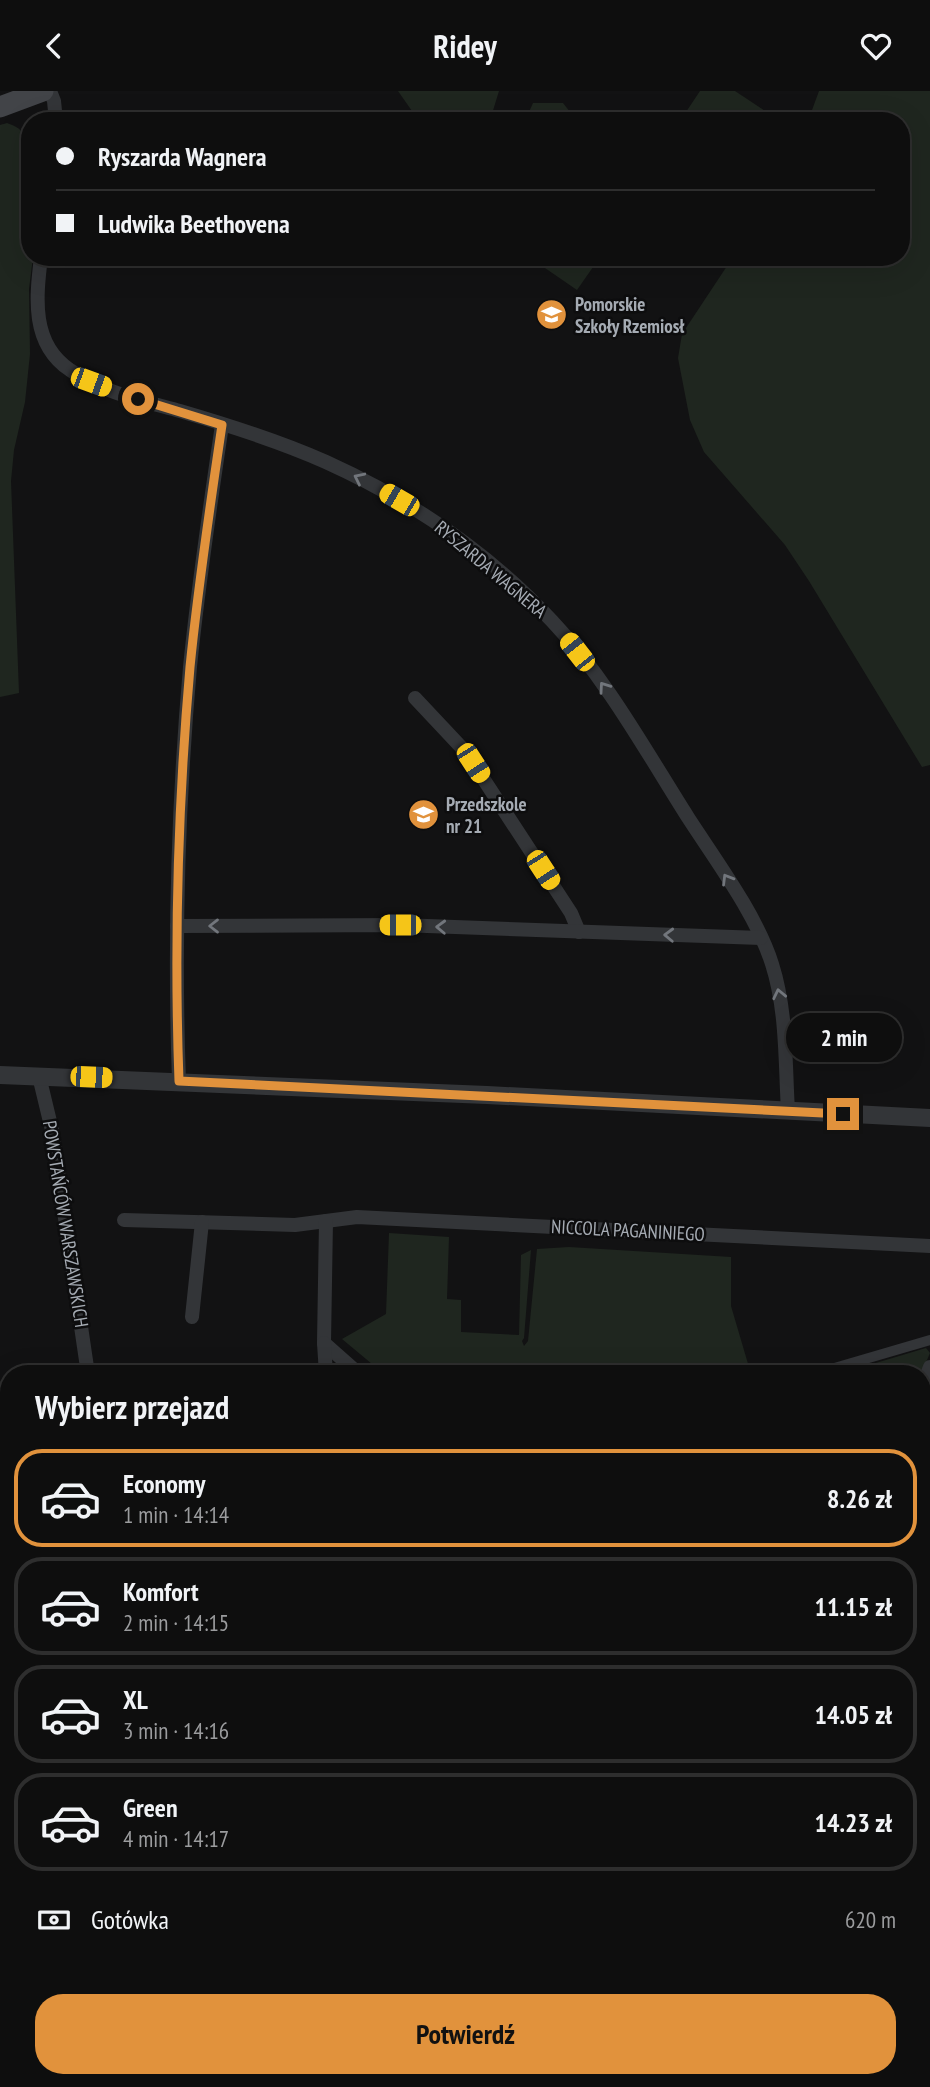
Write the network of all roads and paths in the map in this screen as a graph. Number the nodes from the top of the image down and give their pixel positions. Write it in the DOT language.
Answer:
graph roads {
  1 [pos="43,91"];
  2 [pos="50,91"];
  3 [pos="0,107"];
  4 [pos="55,112"];
  5 [pos="40,266"];
  6 [pos="222,425"];
  7 [pos="415,698"];
  8 [pos="177,926"];
  9 [pos="579,932"];
  10 [pos="761,938"];
  11 [pos="0,1075"];
  12 [pos="39,1076"];
  13 [pos="179,1081"];
  14 [pos="788,1111"];
  15 [pos="930,1118"];
  16 [pos="124,1220"];
  17 [pos="326,1221"];
  18 [pos="202,1222"];
  19 [pos="930,1245"];
  20 [pos="192,1317"];
  21 [pos="930,1340"];
  22 [pos="324,1343"];
  23 [pos="87,1365"];
  24 [pos="325,1365"];
  25 [pos="349,1365"];
  26 [pos="845,1365"];
  1 -- 3 [label="main road"];
  2 -- 4 [label="street"];
  5 -- 6 [label="street, RYSZARDA WAGNERA"];
  6 -- 8 [label="street"];
  10 -- 6 [label="street, RYSZARDA WAGNERA, one-way"];
  7 -- 9 [label="street"];
  9 -- 8 [label="street, one-way"];
  8 -- 13 [label="street"];
  10 -- 9 [label="street, one-way"];
  14 -- 10 [label="street, RYSZARDA WAGNERA, one-way"];
  11 -- 12 [label="street"];
  12 -- 13 [label="street"];
  12 -- 23 [label="street, POWSTAŃCÓW WARSZAWSKICH"];
  13 -- 14 [label="street"];
  14 -- 15 [label="street"];
  16 -- 18 [label="street, NICCOLA PAGANINIEGO"];
  17 -- 18 [label="street, NICCOLA PAGANINIEGO"];
  17 -- 19 [label="street, NICCOLA PAGANINIEGO"];
  17 -- 22 [label="street"];
  18 -- 20 [label="street"];
  21 -- 26 [label="street"];
  22 -- 24 [label="street"];
  22 -- 25 [label="street"];
}
